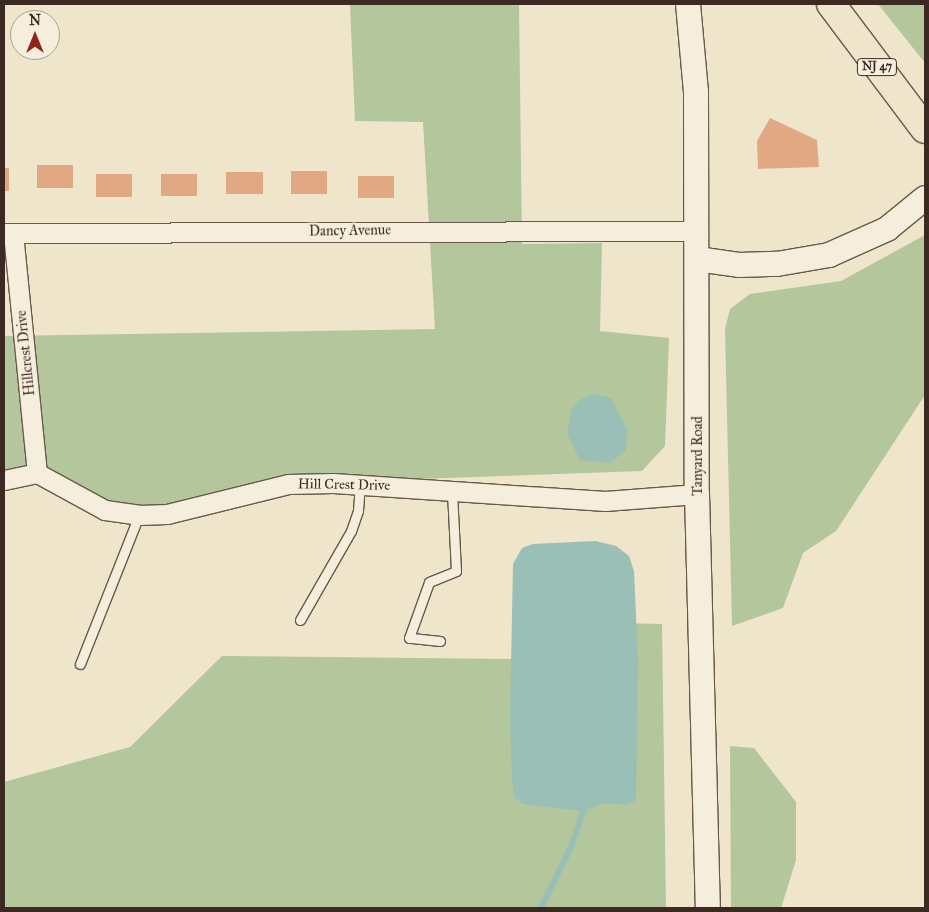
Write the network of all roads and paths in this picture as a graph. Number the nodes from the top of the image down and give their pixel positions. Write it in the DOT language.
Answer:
graph roads {
  1 [pos="688,4"];
  2 [pos="831,4"];
  3 [pos="925,129"];
  4 [pos="925,198"];
  5 [pos="696,231"];
  6 [pos="8,233"];
  7 [pos="697,259"];
  8 [pos="37,473"];
  9 [pos="4,480"];
  10 [pos="360,484"];
  11 [pos="452,491"];
  12 [pos="698,494"];
  13 [pos="139,515"];
  14 [pos="300,620"];
  15 [pos="440,641"];
  16 [pos="80,664"];
  17 [pos="708,908"];
  1 -- 5 [label="street, Tanyard Road"];
  2 -- 3 [label="main road, NJ 47"];
  4 -- 7 [label="street"];
  5 -- 6 [label="street, Dancy Avenue"];
  5 -- 7 [label="street, Tanyard Road"];
  6 -- 8 [label="street, Hillcrest Drive"];
  7 -- 12 [label="street, Tanyard Road"];
  8 -- 9 [label="street"];
  8 -- 13 [label="street, Hill Crest Drive"];
  10 -- 11 [label="street, Hill Crest Drive"];
  10 -- 13 [label="street, Hill Crest Drive"];
  10 -- 14 [label="lane"];
  11 -- 12 [label="street, Hill Crest Drive"];
  11 -- 15 [label="lane"];
  12 -- 17 [label="street, Tanyard Road"];
  13 -- 16 [label="lane"];
}
